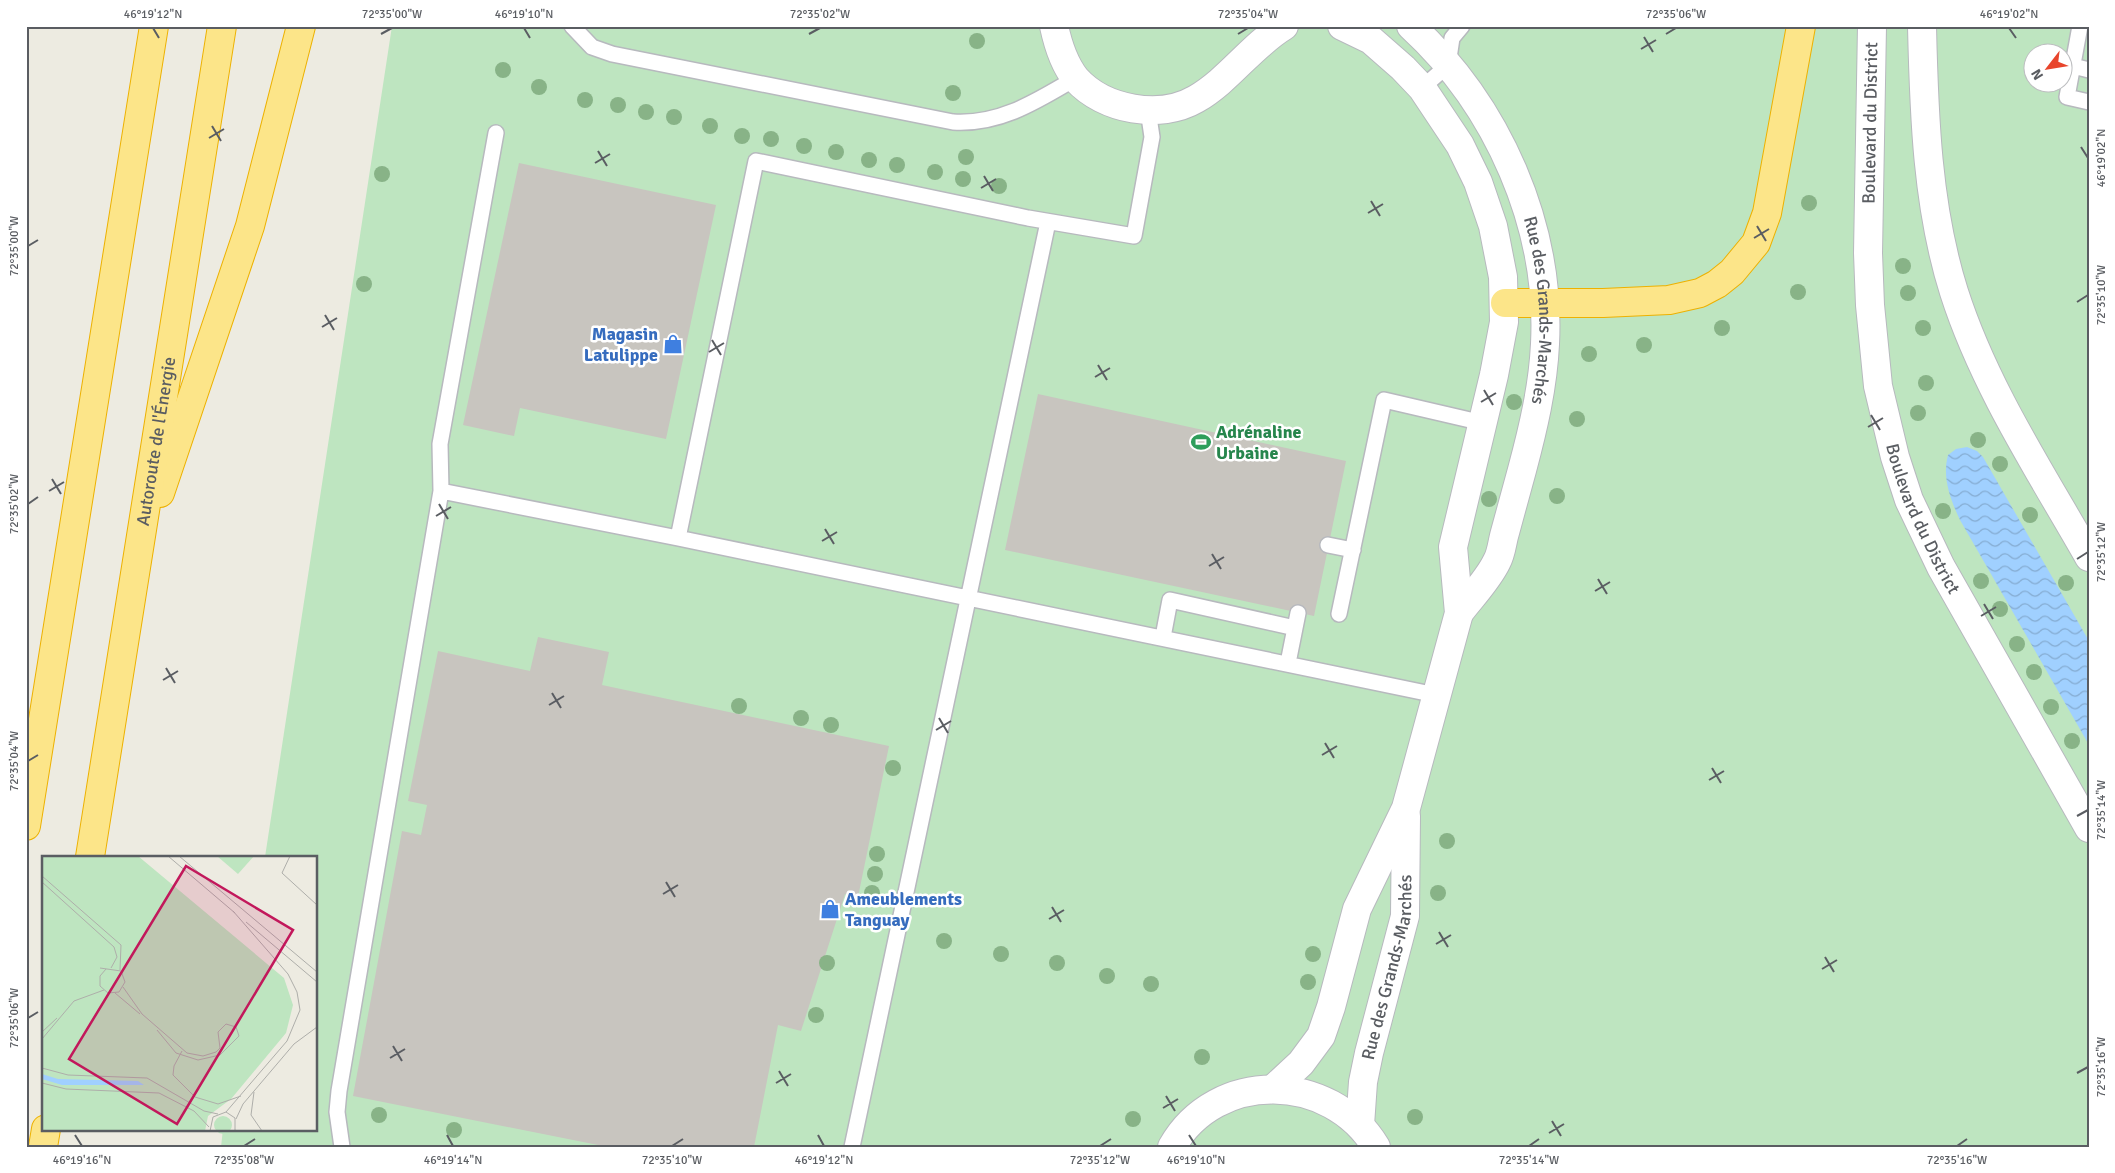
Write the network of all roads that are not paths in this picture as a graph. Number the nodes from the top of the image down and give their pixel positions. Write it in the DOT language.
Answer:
graph roads {
  1 [pos="154,26"];
  2 [pos="222,26"];
  3 [pos="301,26"];
  4 [pos="572,26"];
  5 [pos="1054,26"];
  6 [pos="1284,26"];
  7 [pos="1342,26"];
  8 [pos="1412,26"];
  9 [pos="1462,26"];
  10 [pos="1801,26"];
  11 [pos="1872,26"];
  12 [pos="1922,26"];
  13 [pos="2080,26"];
  14 [pos="1448,65"];
  15 [pos="2073,66"];
  16 [pos="2089,70"];
  17 [pos="1076,78"];
  18 [pos="1422,88"];
  19 [pos="2089,102"];
  20 [pos="1148,110"];
  21 [pos="496,133"];
  22 [pos="1048,222"];
  23 [pos="1505,303"];
  24 [pos="1544,303"];
  25 [pos="1484,423"];
  26 [pos="441,491"];
  27 [pos="678,538"];
  28 [pos="1328,545"];
  29 [pos="1352,550"];
  30 [pos="2089,557"];
  31 [pos="134,568"];
  32 [pos="968,596"];
  33 [pos="1459,613"];
  34 [pos="1339,614"];
  35 [pos="1163,637"];
  36 [pos="1288,663"];
  37 [pos="1436,695"];
  38 [pos="1406,808"];
  39 [pos="26,826"];
  40 [pos="2089,828"];
  41 [pos="90,856"];
  42 [pos="1273,1090"];
  43 [pos="1360,1124"];
  44 [pos="46,1130"];
  45 [pos="43,1147"];
  46 [pos="342,1147"];
  47 [pos="852,1147"];
  48 [pos="1172,1147"];
  49 [pos="1376,1147"];
  1 -- 39 [label="highway"];
  2 -- 31 [label="highway, Autoroute de l'Énergie"];
  3 -- 31 [label="highway"];
  4 -- 17 [label="lane"];
  5 -- 17 [label="street"];
  6 -- 20 [label="street"];
  7 -- 18 [label="street, Rue des Grands-Marchés"];
  8 -- 14 [label="street, Rue des Grands-Marchés"];
  9 -- 14 [label="lane"];
  10 -- 24 [label="highway"];
  11 -- 40 [label="street, Boulevard du District"];
  12 -- 30 [label="street"];
  13 -- 15 [label="lane"];
  14 -- 18 [label="lane"];
  14 -- 24 [label="street, Rue des Grands-Marchés"];
  15 -- 16 [label="lane"];
  15 -- 19 [label="lane"];
  17 -- 20 [label="street"];
  18 -- 23 [label="street, Rue des Grands-Marchés"];
  20 -- 22 [label="lane"];
  21 -- 26 [label="lane"];
  22 -- 27 [label="lane"];
  22 -- 32 [label="lane"];
  23 -- 24 [label="highway"];
  23 -- 25 [label="street, Rue des Grands-Marchés"];
  24 -- 33 [label="street, Rue des Grands-Marchés"];
  25 -- 29 [label="lane"];
  25 -- 33 [label="street, Rue des Grands-Marchés"];
  26 -- 27 [label="lane"];
  26 -- 46 [label="lane"];
  27 -- 32 [label="lane"];
  28 -- 29 [label="lane"];
  29 -- 34 [label="lane"];
  31 -- 41 [label="highway, Autoroute de l'Énergie"];
  32 -- 35 [label="lane"];
  32 -- 47 [label="lane"];
  33 -- 37 [label="street, Rue des Grands-Marchés"];
  35 -- 36 [label="lane"];
  35 -- 36 [label="lane"];
  36 -- 37 [label="lane"];
  37 -- 38 [label="street, Rue des Grands-Marchés"];
  38 -- 42 [label="street, Rue des Grands-Marchés"];
  38 -- 43 [label="street, Rue des Grands-Marchés"];
  42 -- 43 [label="street"];
  42 -- 48 [label="street"];
  43 -- 49 [label="street"];
  44 -- 45 [label="highway"];
}
